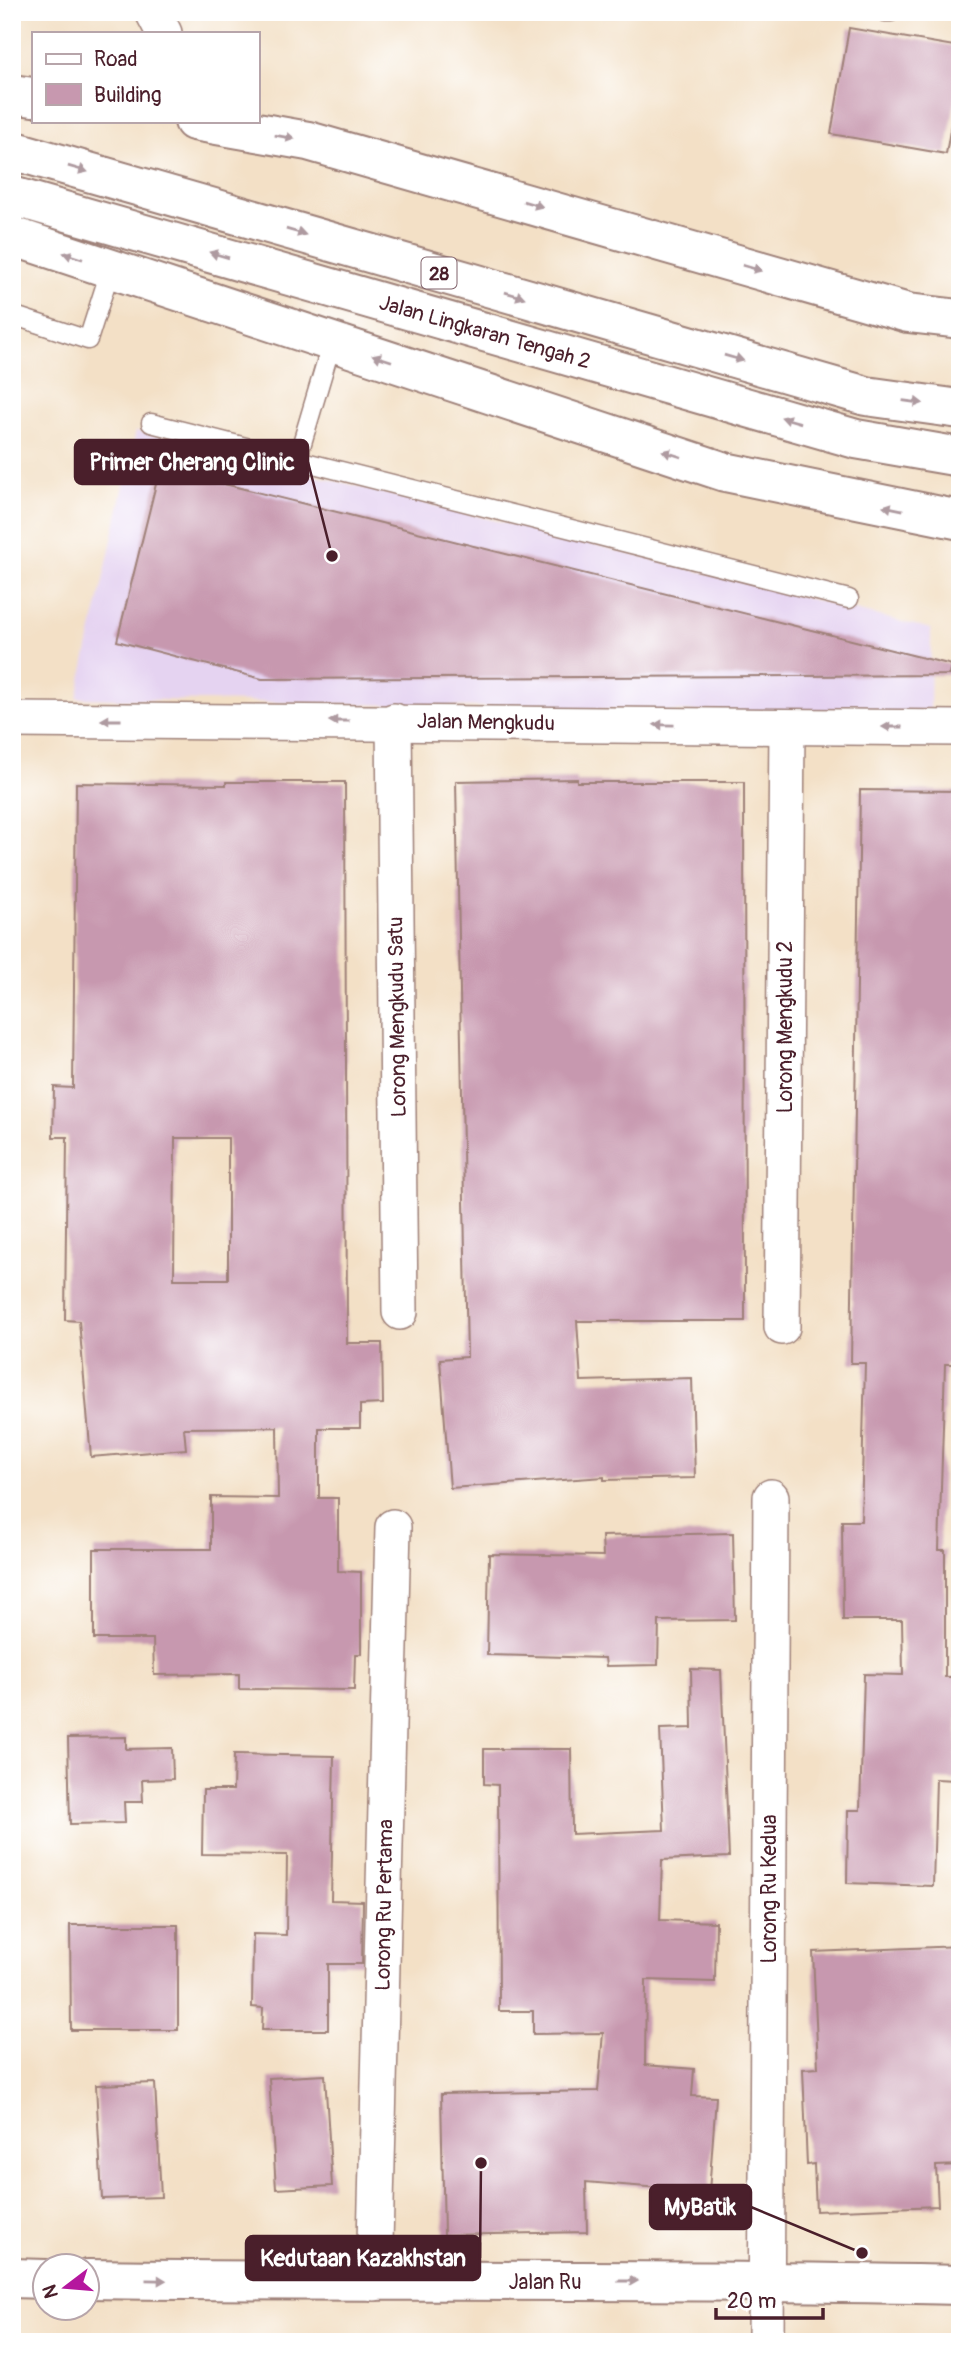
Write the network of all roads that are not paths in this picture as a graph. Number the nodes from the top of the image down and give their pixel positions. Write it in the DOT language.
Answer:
graph roads {
  1 [pos="153,12"];
  2 [pos="885,12"];
  3 [pos="891,12"];
  4 [pos="163,32"];
  5 [pos="12,94"];
  6 [pos="32,97"];
  7 [pos="200,122"];
  8 [pos="12,150"];
  9 [pos="12,196"];
  10 [pos="12,236"];
  11 [pos="111,268"];
  12 [pos="12,315"];
  13 [pos="960,320"];
  14 [pos="332,342"];
  15 [pos="960,409"];
  16 [pos="151,423"];
  17 [pos="960,457"];
  18 [pos="297,460"];
  19 [pos="960,520"];
  20 [pos="849,599"];
  21 [pos="12,720"];
  22 [pos="394,721"];
  23 [pos="787,726"];
  24 [pos="960,728"];
  25 [pos="400,1312"];
  26 [pos="782,1327"];
  27 [pos="771,1497"];
  28 [pos="393,1527"];
  29 [pos="12,2278"];
  30 [pos="32,2279"];
  31 [pos="102,2279"];
  32 [pos="767,2281"];
  33 [pos="374,2283"];
  34 [pos="960,2285"];
  35 [pos="765,2342"];
  1 -- 4 [label="street"];
  2 -- 3 [label="lane"];
  5 -- 6 [label="main road"];
  7 -- 13 [label="main road, one-way"];
  8 -- 15 [label="main road, Jalan Lingkaran Tengah 2 / 28, one-way"];
  17 -- 9 [label="main road, Jalan Lingkaran Tengah 2 / 28, one-way"];
  11 -- 10 [label="main road, one-way"];
  11 -- 12 [label="lane"];
  11 -- 14 [label="main road"];
  14 -- 18 [label="lane"];
  19 -- 14 [label="main road, one-way"];
  16 -- 18 [label="lane"];
  18 -- 20 [label="lane"];
  22 -- 21 [label="street, Jalan Mengkudu, one-way"];
  23 -- 22 [label="street, Jalan Mengkudu, one-way"];
  22 -- 25 [label="street, Lorong Mengkudu Satu"];
  24 -- 23 [label="street, Jalan Mengkudu, one-way"];
  23 -- 26 [label="street, Lorong Mengkudu 2"];
  27 -- 32 [label="street, Lorong Ru Kedua"];
  28 -- 33 [label="street, Lorong Ru Pertama"];
  29 -- 30 [label="main road"];
  31 -- 33 [label="main road, Jalan Ru, one-way"];
  33 -- 32 [label="main road, Jalan Ru, one-way"];
  32 -- 34 [label="main road, Jalan Ru"];
  32 -- 35 [label="street, Lorong Ru Kedua"];
}
